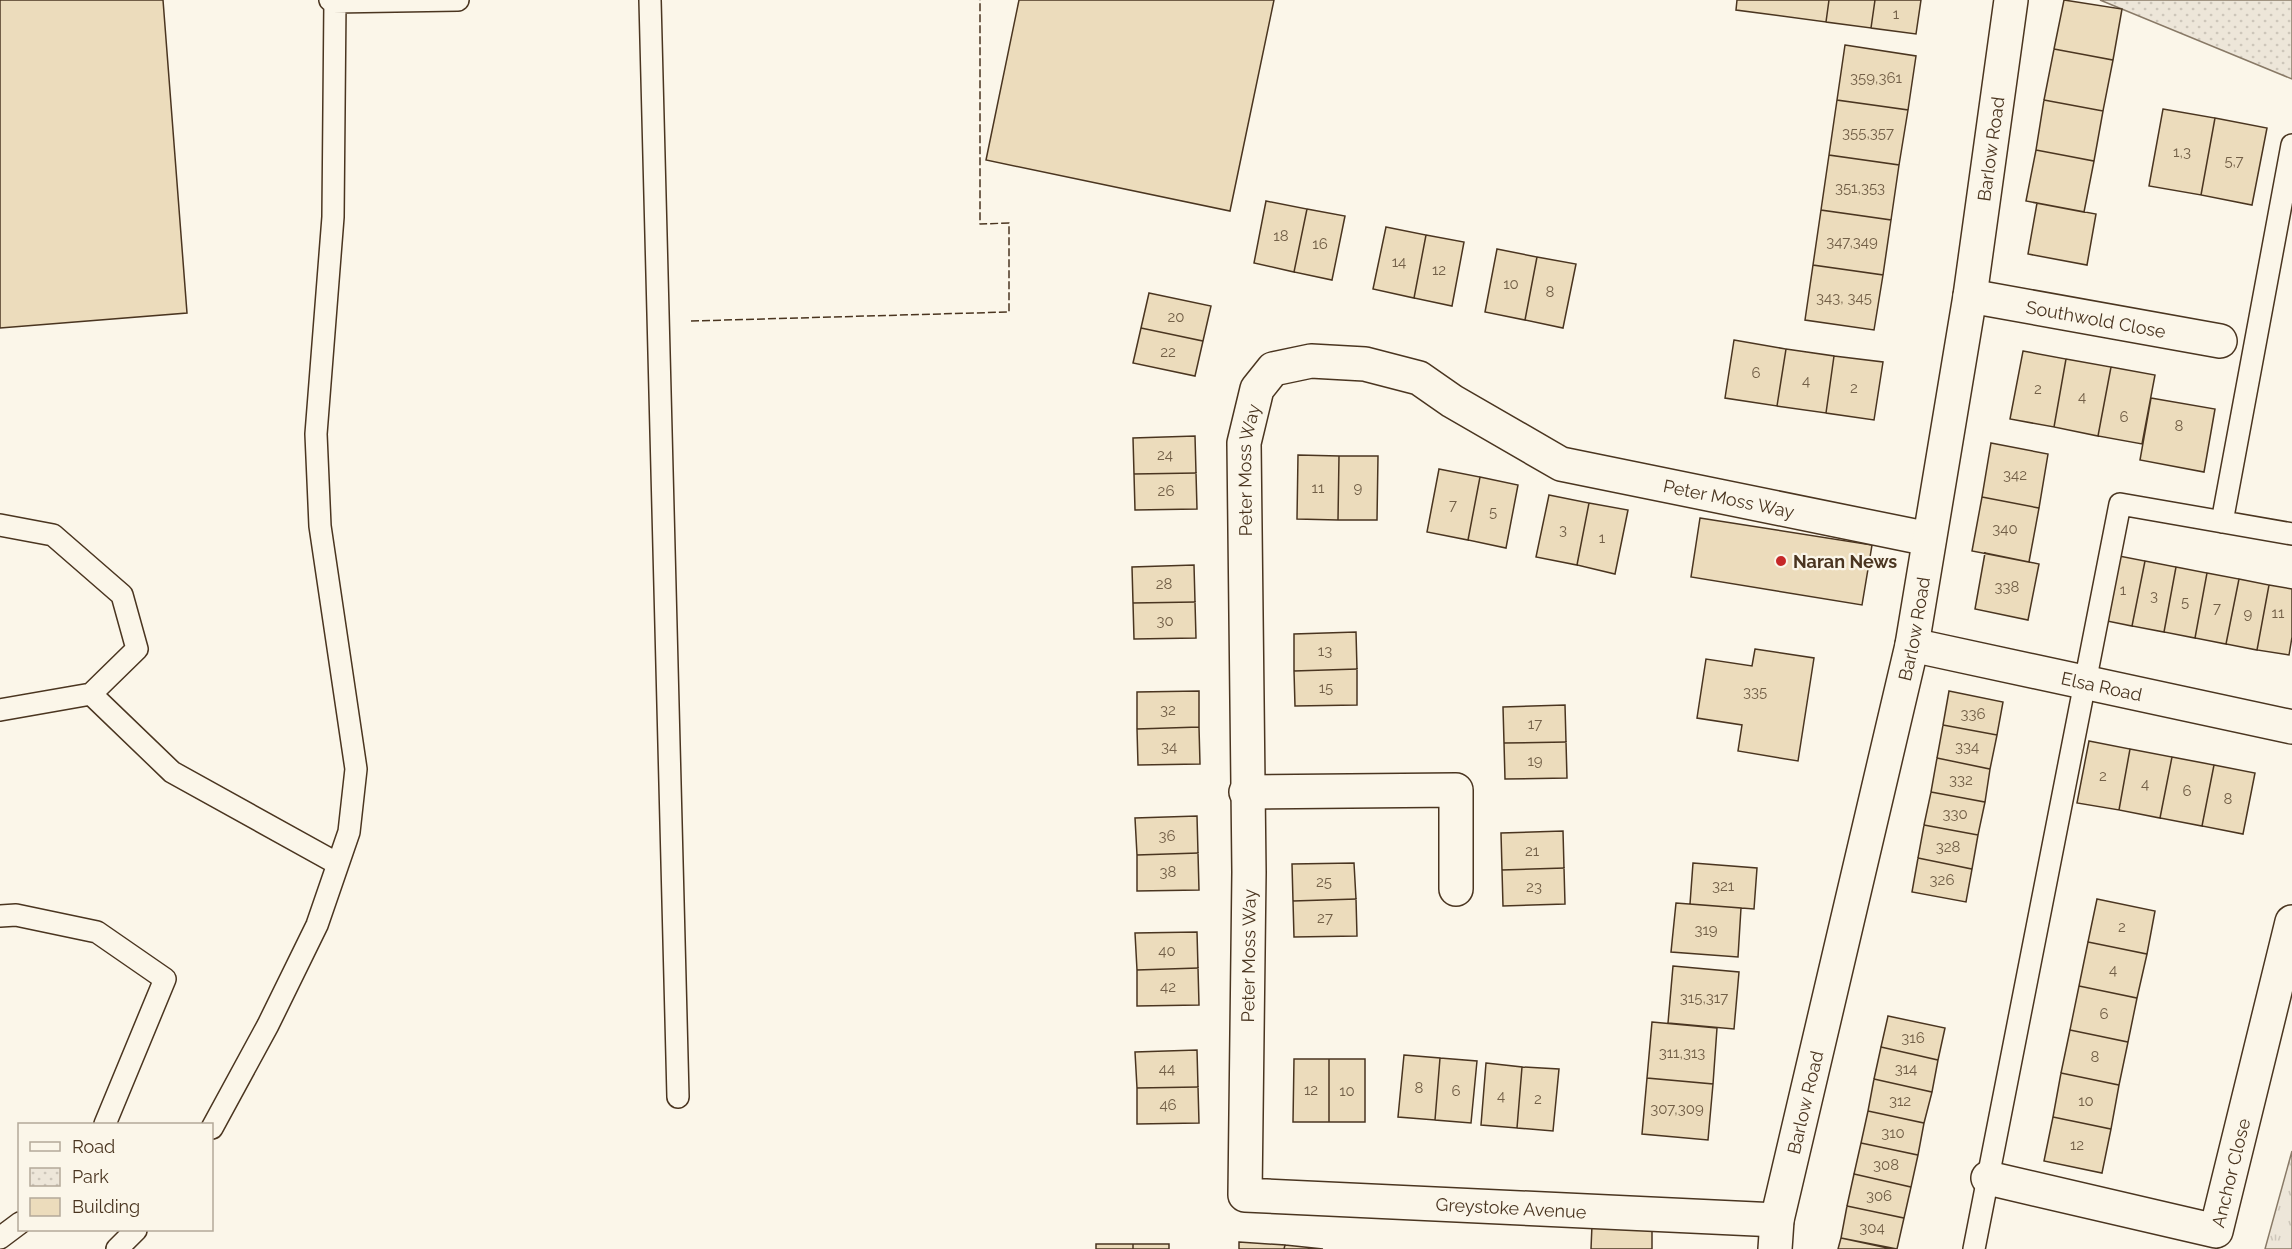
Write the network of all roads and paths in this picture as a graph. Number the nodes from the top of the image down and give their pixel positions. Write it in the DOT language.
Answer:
graph roads {
  1 [pos="458,0"];
  2 [pos="650,0"];
  3 [pos="2011,0"];
  4 [pos="332,1"];
  5 [pos="2292,145"];
  6 [pos="1970,296"];
  7 [pos="2220,341"];
  8 [pos="2222,522"];
  9 [pos="0,525"];
  10 [pos="2292,534"];
  11 [pos="1929,539"];
  12 [pos="1912,645"];
  13 [pos="2086,683"];
  14 [pos="91,694"];
  15 [pos="0,710"];
  16 [pos="2292,727"];
  17 [pos="1246,792"];
  18 [pos="338,864"];
  19 [pos="1456,889"];
  20 [pos="0,916"];
  21 [pos="2292,922"];
  22 [pos="678,1097"];
  23 [pos="106,1123"];
  24 [pos="213,1126"];
  25 [pos="1988,1178"];
  26 [pos="1245,1195"];
  27 [pos="18,1224"];
  28 [pos="135,1231"];
  29 [pos="1776,1235"];
  30 [pos="0,1238"];
  31 [pos="117,1249"];
  32 [pos="1974,1249"];
  1 -- 4 [label="lane"];
  2 -- 22 [label="lane"];
  3 -- 6 [label="street, Barlow Road"];
  4 -- 18 [label="lane"];
  5 -- 8 [label="lane"];
  6 -- 7 [label="street, Southwold Close"];
  6 -- 11 [label="street, Barlow Road"];
  8 -- 10 [label="lane"];
  8 -- 13 [label="lane"];
  9 -- 14 [label="lane"];
  11 -- 12 [label="street, Barlow Road"];
  11 -- 17 [label="street, Peter Moss Way"];
  12 -- 13 [label="street, Elsa Road"];
  12 -- 29 [label="street, Barlow Road"];
  13 -- 16 [label="street, Elsa Road"];
  13 -- 25 [label="lane"];
  14 -- 15 [label="lane"];
  14 -- 18 [label="lane"];
  17 -- 19 [label="street"];
  17 -- 26 [label="street, Peter Moss Way"];
  18 -- 24 [label="lane"];
  20 -- 23 [label="lane"];
  21 -- 25 [label="street, Anchor Close"];
  25 -- 32 [label="lane"];
  26 -- 29 [label="street, Greystoke Avenue"];
  27 -- 30 [label="lane"];
  28 -- 31 [label="lane"];
}
